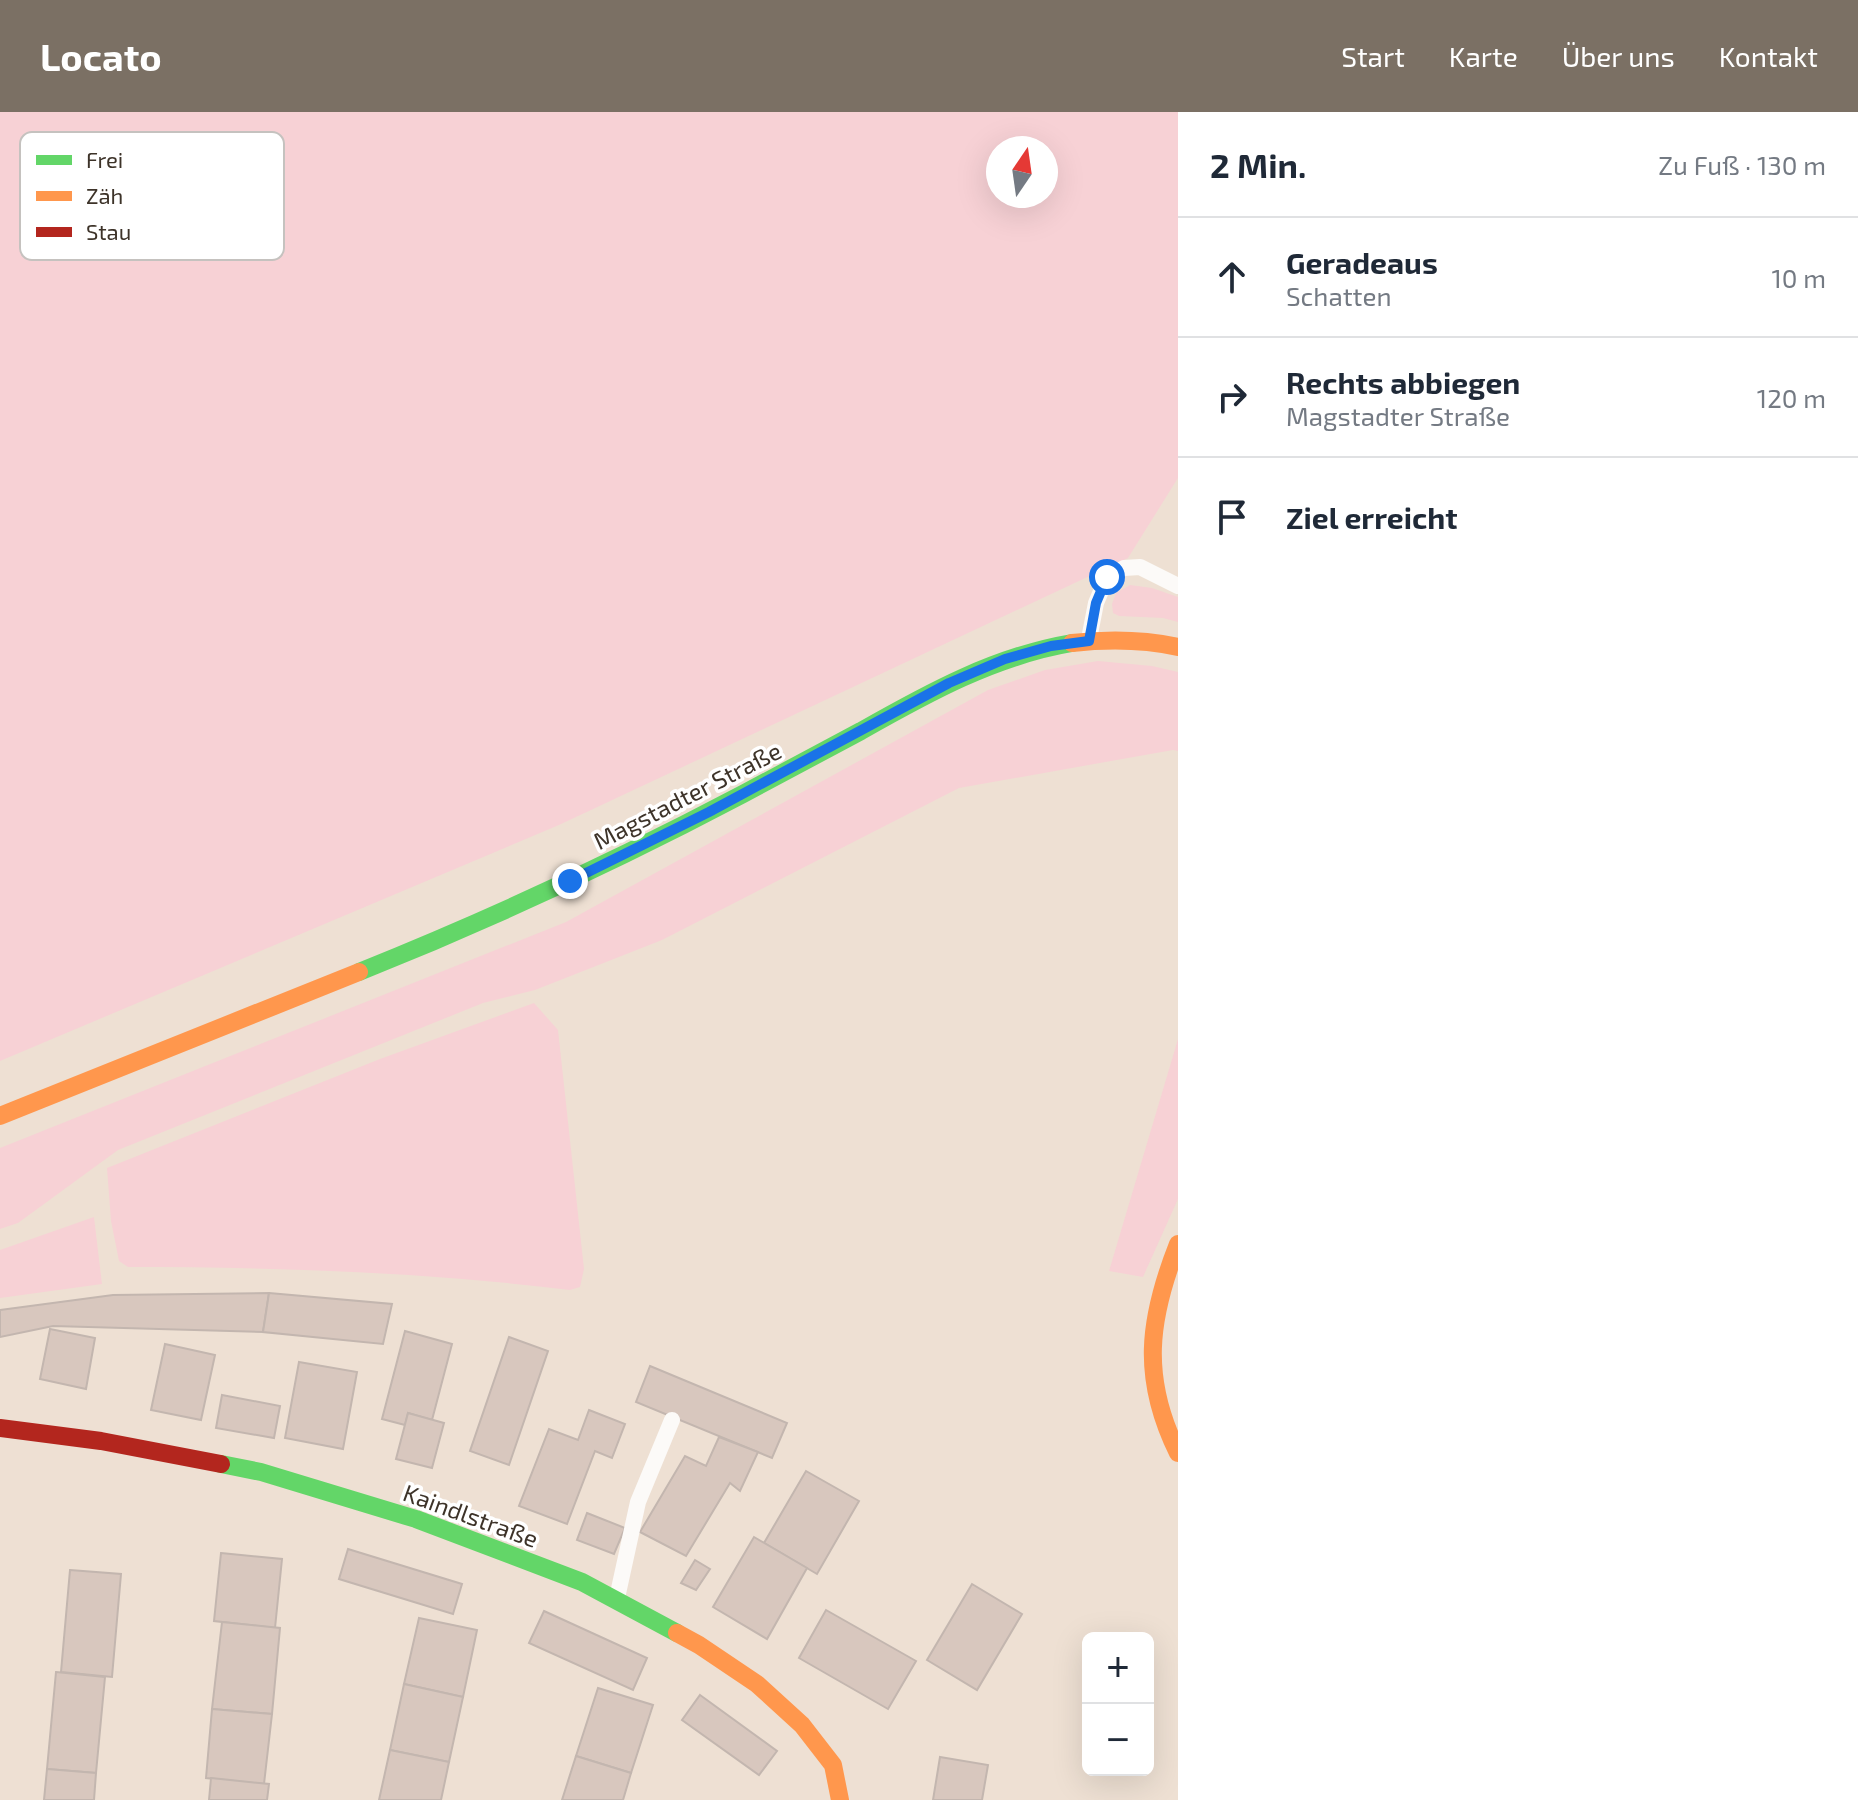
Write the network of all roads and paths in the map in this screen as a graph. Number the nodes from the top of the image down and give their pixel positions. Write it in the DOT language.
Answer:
graph roads {
  1 [pos="1178,586"];
  2 [pos="1089,641"];
  3 [pos="1178,647"];
  4 [pos="0,1116"];
  5 [pos="1178,1244"];
  6 [pos="672,1420"];
  7 [pos="0,1428"];
  8 [pos="1178,1453"];
  9 [pos="616,1601"];
  10 [pos="840,1800"];
  1 -- 2 [label="lane"];
  2 -- 3 [label="main road, Magstadter Straße"];
  2 -- 4 [label="main road, Magstadter Straße"];
  5 -- 8 [label="main road"];
  6 -- 9 [label="lane"];
  7 -- 9 [label="main road, Kaindlstraße"];
  9 -- 10 [label="main road, Kaindlstraße"];
}
